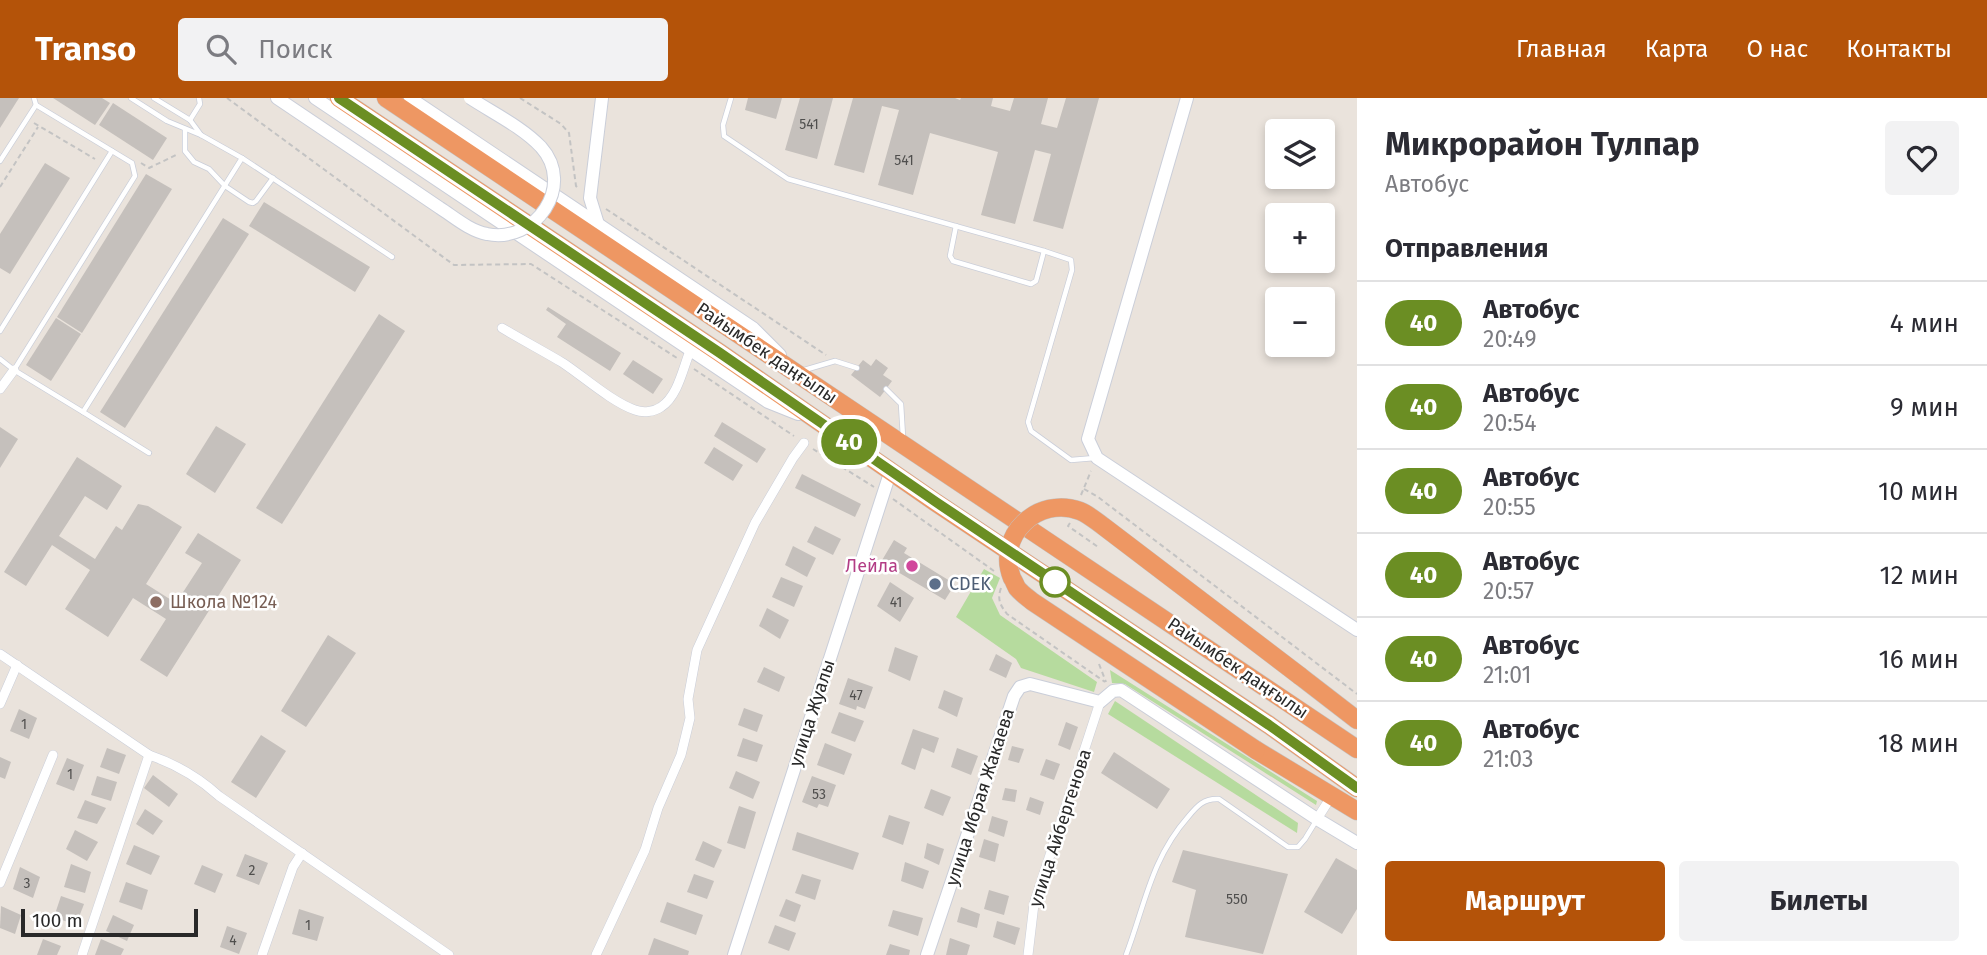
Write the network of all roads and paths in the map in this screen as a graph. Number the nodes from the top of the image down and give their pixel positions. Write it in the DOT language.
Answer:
graph roads {
  1 [pos="34,98"];
  2 [pos="131,98"];
  3 [pos="153,98"];
  4 [pos="199,98"];
  5 [pos="227,98"];
  6 [pos="277,98"];
  7 [pos="316,98"];
  8 [pos="339,98"];
  9 [pos="387,98"];
  10 [pos="410,98"];
  11 [pos="470,98"];
  12 [pos="520,98"];
  13 [pos="602,98"];
  14 [pos="731,98"];
  15 [pos="1186,98"];
  16 [pos="36,105"];
  17 [pos="27,119"];
  18 [pos="190,120"];
  19 [pos="38,126"];
  20 [pos="185,129"];
  21 [pos="201,135"];
  22 [pos="112,151"];
  23 [pos="242,158"];
  24 [pos="0,161"];
  25 [pos="104,164"];
  26 [pos="273,178"];
  27 [pos="225,186"];
  28 [pos="0,187"];
  29 [pos="588,191"];
  30 [pos="566,203"];
  31 [pos="598,224"];
  32 [pos="957,226"];
  33 [pos="1044,251"];
  34 [pos="392,257"];
  35 [pos="502,328"];
  36 [pos="0,331"];
  37 [pos="690,351"];
  38 [pos="0,359"];
  39 [pos="835,361"];
  40 [pos="685,363"];
  41 [pos="857,368"];
  42 [pos="14,370"];
  43 [pos="797,373"];
  44 [pos="0,389"];
  45 [pos="886,389"];
  46 [pos="83,412"];
  47 [pos="819,422"];
  48 [pos="804,443"];
  49 [pos="903,444"];
  50 [pos="149,453"];
  51 [pos="1097,458"];
  52 [pos="891,470"];
  53 [pos="1084,489"];
  54 [pos="883,492"];
  55 [pos="1079,501"];
  56 [pos="1073,514"];
  57 [pos="1098,547"];
  58 [pos="996,572"];
  59 [pos="1002,588"];
  60 [pos="1357,630"];
  61 [pos="0,654"];
  62 [pos="17,665"];
  63 [pos="1106,683"];
  64 [pos="1357,694"];
  65 [pos="1100,702"];
  66 [pos="0,704"];
  67 [pos="1357,720"];
  68 [pos="1357,749"];
  69 [pos="53,755"];
  70 [pos="149,755"];
  71 [pos="1357,788"];
  72 [pos="1331,797"];
  73 [pos="1357,811"];
  74 [pos="1317,819"];
  75 [pos="1357,843"];
  76 [pos="302,853"];
  77 [pos="0,883"];
  78 [pos="82,955"];
  79 [pos="262,955"];
  80 [pos="449,955"];
  81 [pos="596,955"];
  82 [pos="734,955"];
  83 [pos="927,955"];
  84 [pos="1028,955"];
  85 [pos="1126,955"];
  1 -- 16 [label="lane"];
  2 -- 20 [label="lane"];
  3 -- 18 [label="lane"];
  4 -- 18 [label="lane"];
  5 -- 40 [label="path"];
  6 -- 11 [label="street, bridge"];
  7 -- 37 [label="street"];
  8 -- 47 [label="highway, Райымбек даңғылы"];
  9 -- 43 [label="highway, Райымбек даңғылы"];
  10 -- 30 [label="street"];
  12 -- 29 [label="path"];
  13 -- 29 [label="street"];
  14 -- 32 [label="lane"];
  15 -- 51 [label="street"];
  16 -- 17 [label="lane"];
  16 -- 22 [label="lane"];
  17 -- 19 [label="path"];
  17 -- 24 [label="lane"];
  18 -- 21 [label="lane"];
  19 -- 25 [label="path"];
  19 -- 28 [label="path"];
  20 -- 21 [label="lane"];
  20 -- 27 [label="lane"];
  21 -- 23 [label="lane"];
  22 -- 25 [label="lane"];
  22 -- 42 [label="lane"];
  23 -- 26 [label="lane"];
  23 -- 27 [label="lane"];
  25 -- 36 [label="lane"];
  26 -- 27 [label="lane"];
  26 -- 34 [label="lane"];
  27 -- 46 [label="lane"];
  29 -- 30 [label="street"];
  29 -- 31 [label="street"];
  29 -- 39 [label="path"];
  30 -- 31 [label="street"];
  31 -- 43 [label="street"];
  32 -- 33 [label="lane"];
  32 -- 33 [label="lane"];
  33 -- 51 [label="lane"];
  35 -- 40 [label="street"];
  37 -- 40 [label="street"];
  37 -- 47 [label="street"];
  38 -- 42 [label="lane"];
  39 -- 41 [label="lane"];
  39 -- 43 [label="lane"];
  40 -- 48 [label="path"];
  42 -- 44 [label="street"];
  42 -- 46 [label="lane"];
  43 -- 49 [label="highway, Райымбек даңғылы"];
  45 -- 49 [label="lane"];
  46 -- 50 [label="lane"];
  47 -- 52 [label="highway, Райымбек даңғылы"];
  48 -- 54 [label="path"];
  48 -- 81 [label="street"];
  49 -- 68 [label="highway, Райымбек даңғылы"];
  51 -- 53 [label="path"];
  51 -- 60 [label="street"];
  52 -- 54 [label="street, улица Жуалы"];
  52 -- 71 [label="highway, Райымбек даңғылы"];
  53 -- 55 [label="path"];
  53 -- 64 [label="path"];
  54 -- 58 [label="path"];
  54 -- 82 [label="street, улица Жуалы"];
  56 -- 57 [label="path"];
  59 -- 63 [label="path"];
  61 -- 62 [label="street"];
  62 -- 66 [label="street"];
  62 -- 70 [label="street"];
  65 -- 74 [label="street, улица Ибрая Жакаева"];
  65 -- 83 [label="street, улица Ибрая Жакаева"];
  65 -- 84 [label="street, улица Айбергенова"];
  67 -- 72 [label="highway, bridge"];
  69 -- 77 [label="street"];
  70 -- 76 [label="street"];
  70 -- 78 [label="street"];
  72 -- 73 [label="highway"];
  72 -- 74 [label="street"];
  74 -- 75 [label="street"];
  74 -- 85 [label="lane"];
  76 -- 79 [label="street"];
  76 -- 80 [label="street"];
}
